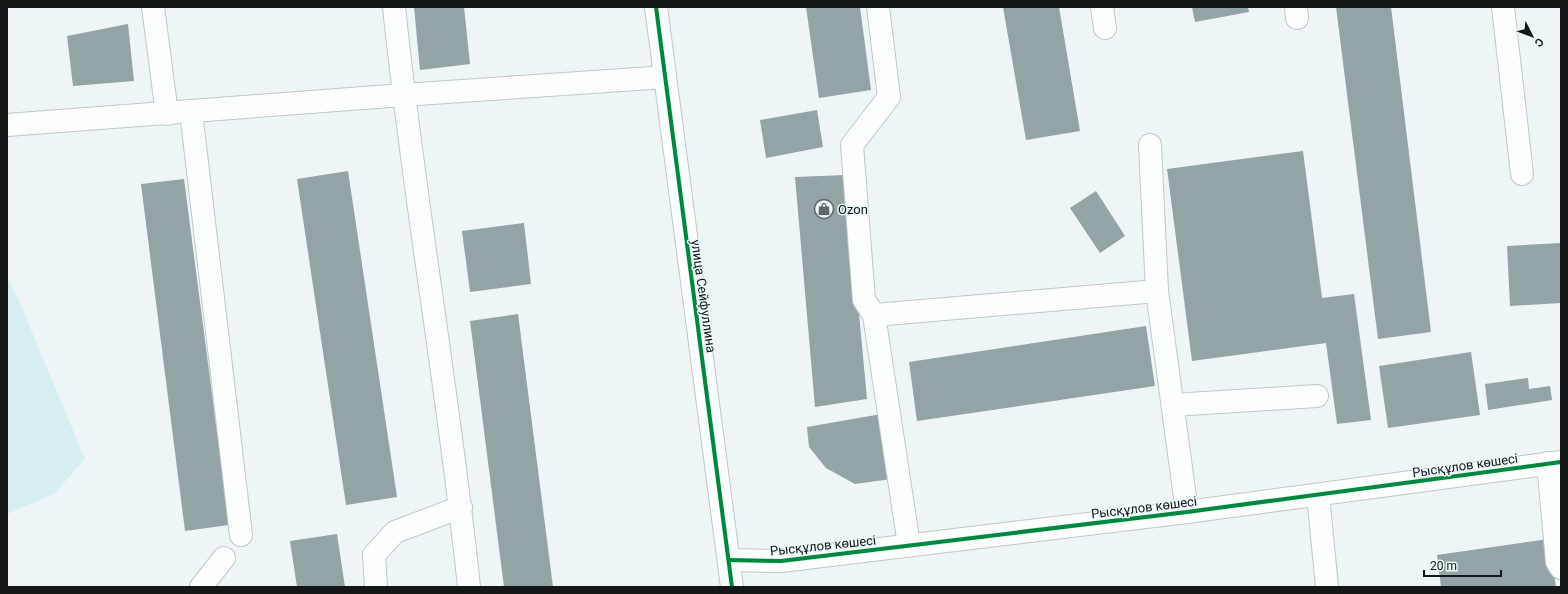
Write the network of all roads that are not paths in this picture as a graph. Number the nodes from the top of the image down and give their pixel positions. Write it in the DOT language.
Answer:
graph roads {
  1 [pos="153,7"];
  2 [pos="394,7"];
  3 [pos="656,7"];
  4 [pos="878,7"];
  5 [pos="1503,7"];
  6 [pos="665,74"];
  7 [pos="403,95"];
  8 [pos="191,112"];
  9 [pos="167,114"];
  10 [pos="7,125"];
  11 [pos="1150,145"];
  12 [pos="1522,174"];
  13 [pos="1157,291"];
  14 [pos="874,315"];
  15 [pos="1317,396"];
  16 [pos="1173,405"];
  17 [pos="1554,463"];
  18 [pos="1318,495"];
  19 [pos="461,506"];
  20 [pos="1188,512"];
  21 [pos="241,535"];
  22 [pos="909,545"];
  23 [pos="224,558"];
  24 [pos="729,560"];
  25 [pos="1561,568"];
  26 [pos="201,587"];
  27 [pos="376,587"];
  28 [pos="469,587"];
  29 [pos="732,587"];
  30 [pos="1327,587"];
  1 -- 9 [label="street"];
  2 -- 7 [label="street"];
  3 -- 6 [label="street, улица Сейфуллина"];
  4 -- 14 [label="street"];
  5 -- 12 [label="street"];
  6 -- 7 [label="street"];
  6 -- 24 [label="street, улица Сейфуллина"];
  7 -- 8 [label="street"];
  7 -- 19 [label="street"];
  8 -- 9 [label="street"];
  8 -- 21 [label="street"];
  9 -- 10 [label="street"];
  11 -- 13 [label="street"];
  13 -- 14 [label="street"];
  13 -- 16 [label="street"];
  14 -- 22 [label="street"];
  15 -- 16 [label="street"];
  16 -- 20 [label="street"];
  17 -- 18 [label="street, Рысқұлов көшесі"];
  17 -- 25 [label="street"];
  18 -- 20 [label="street, Рысқұлов көшесі"];
  18 -- 30 [label="street"];
  19 -- 27 [label="street"];
  19 -- 28 [label="street"];
  20 -- 22 [label="street, Рысқұлов көшесі"];
  22 -- 24 [label="street, Рысқұлов көшесі"];
  23 -- 26 [label="street"];
  24 -- 29 [label="street, улица Сейфуллина"];
}
